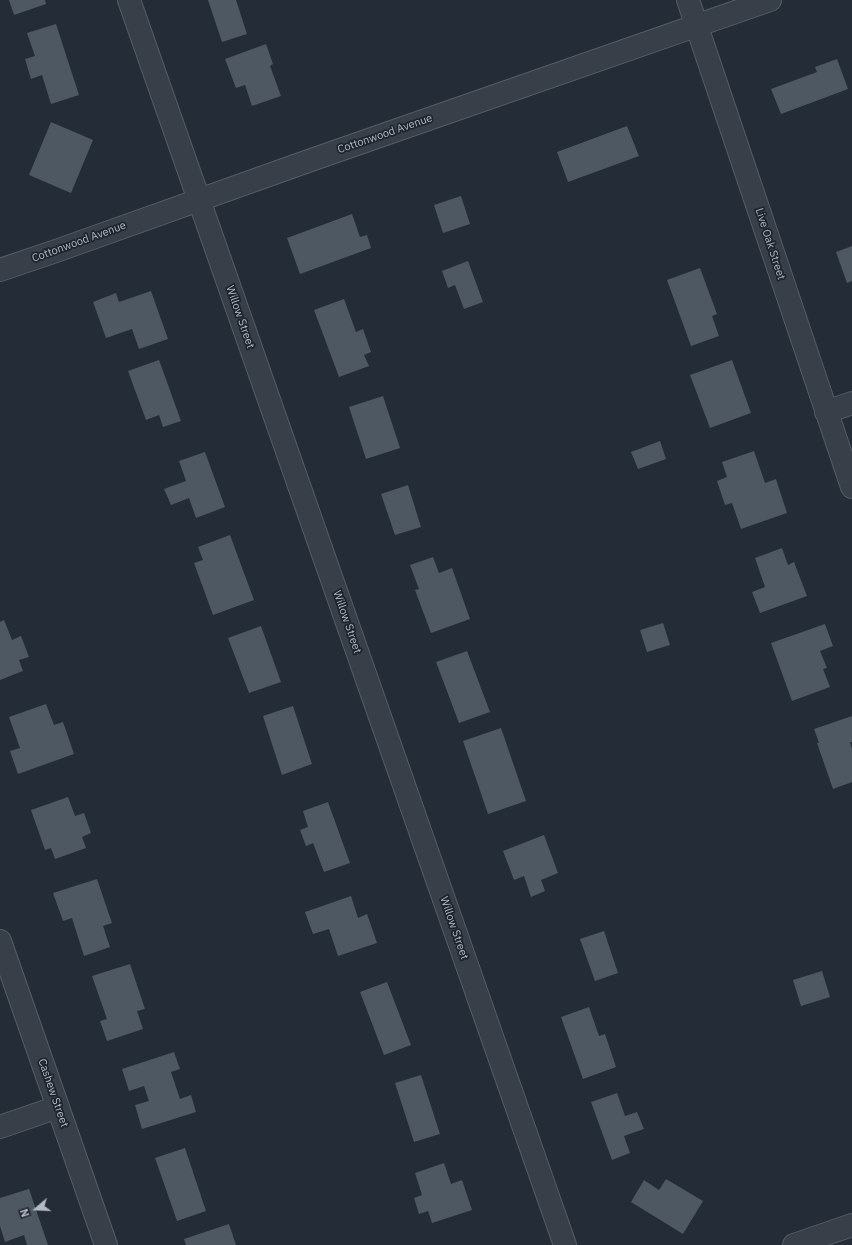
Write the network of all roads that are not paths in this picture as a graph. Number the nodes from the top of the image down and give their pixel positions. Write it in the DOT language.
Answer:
graph roads {
  1 [pos="129,0"];
  2 [pos="688,0"];
  3 [pos="770,0"];
  4 [pos="697,25"];
  5 [pos="199,200"];
  6 [pos="0,270"];
  7 [pos="852,403"];
  8 [pos="826,412"];
  9 [pos="852,487"];
  10 [pos="0,941"];
  11 [pos="58,1107"];
  12 [pos="0,1126"];
  13 [pos="852,1225"];
  14 [pos="106,1245"];
  15 [pos="564,1245"];
  16 [pos="794,1245"];
  1 -- 5 [label="street, Willow Street"];
  2 -- 4 [label="street, Live Oak Street"];
  3 -- 4 [label="street, Cottonwood Avenue"];
  4 -- 5 [label="street, Cottonwood Avenue"];
  4 -- 8 [label="street, Live Oak Street"];
  5 -- 6 [label="street, Cottonwood Avenue"];
  5 -- 15 [label="street, Willow Street"];
  7 -- 8 [label="street"];
  8 -- 9 [label="street, Live Oak Street"];
  10 -- 11 [label="street, Cashew Street"];
  11 -- 12 [label="street"];
  11 -- 14 [label="street, Cashew Street"];
  13 -- 16 [label="street"];
}
